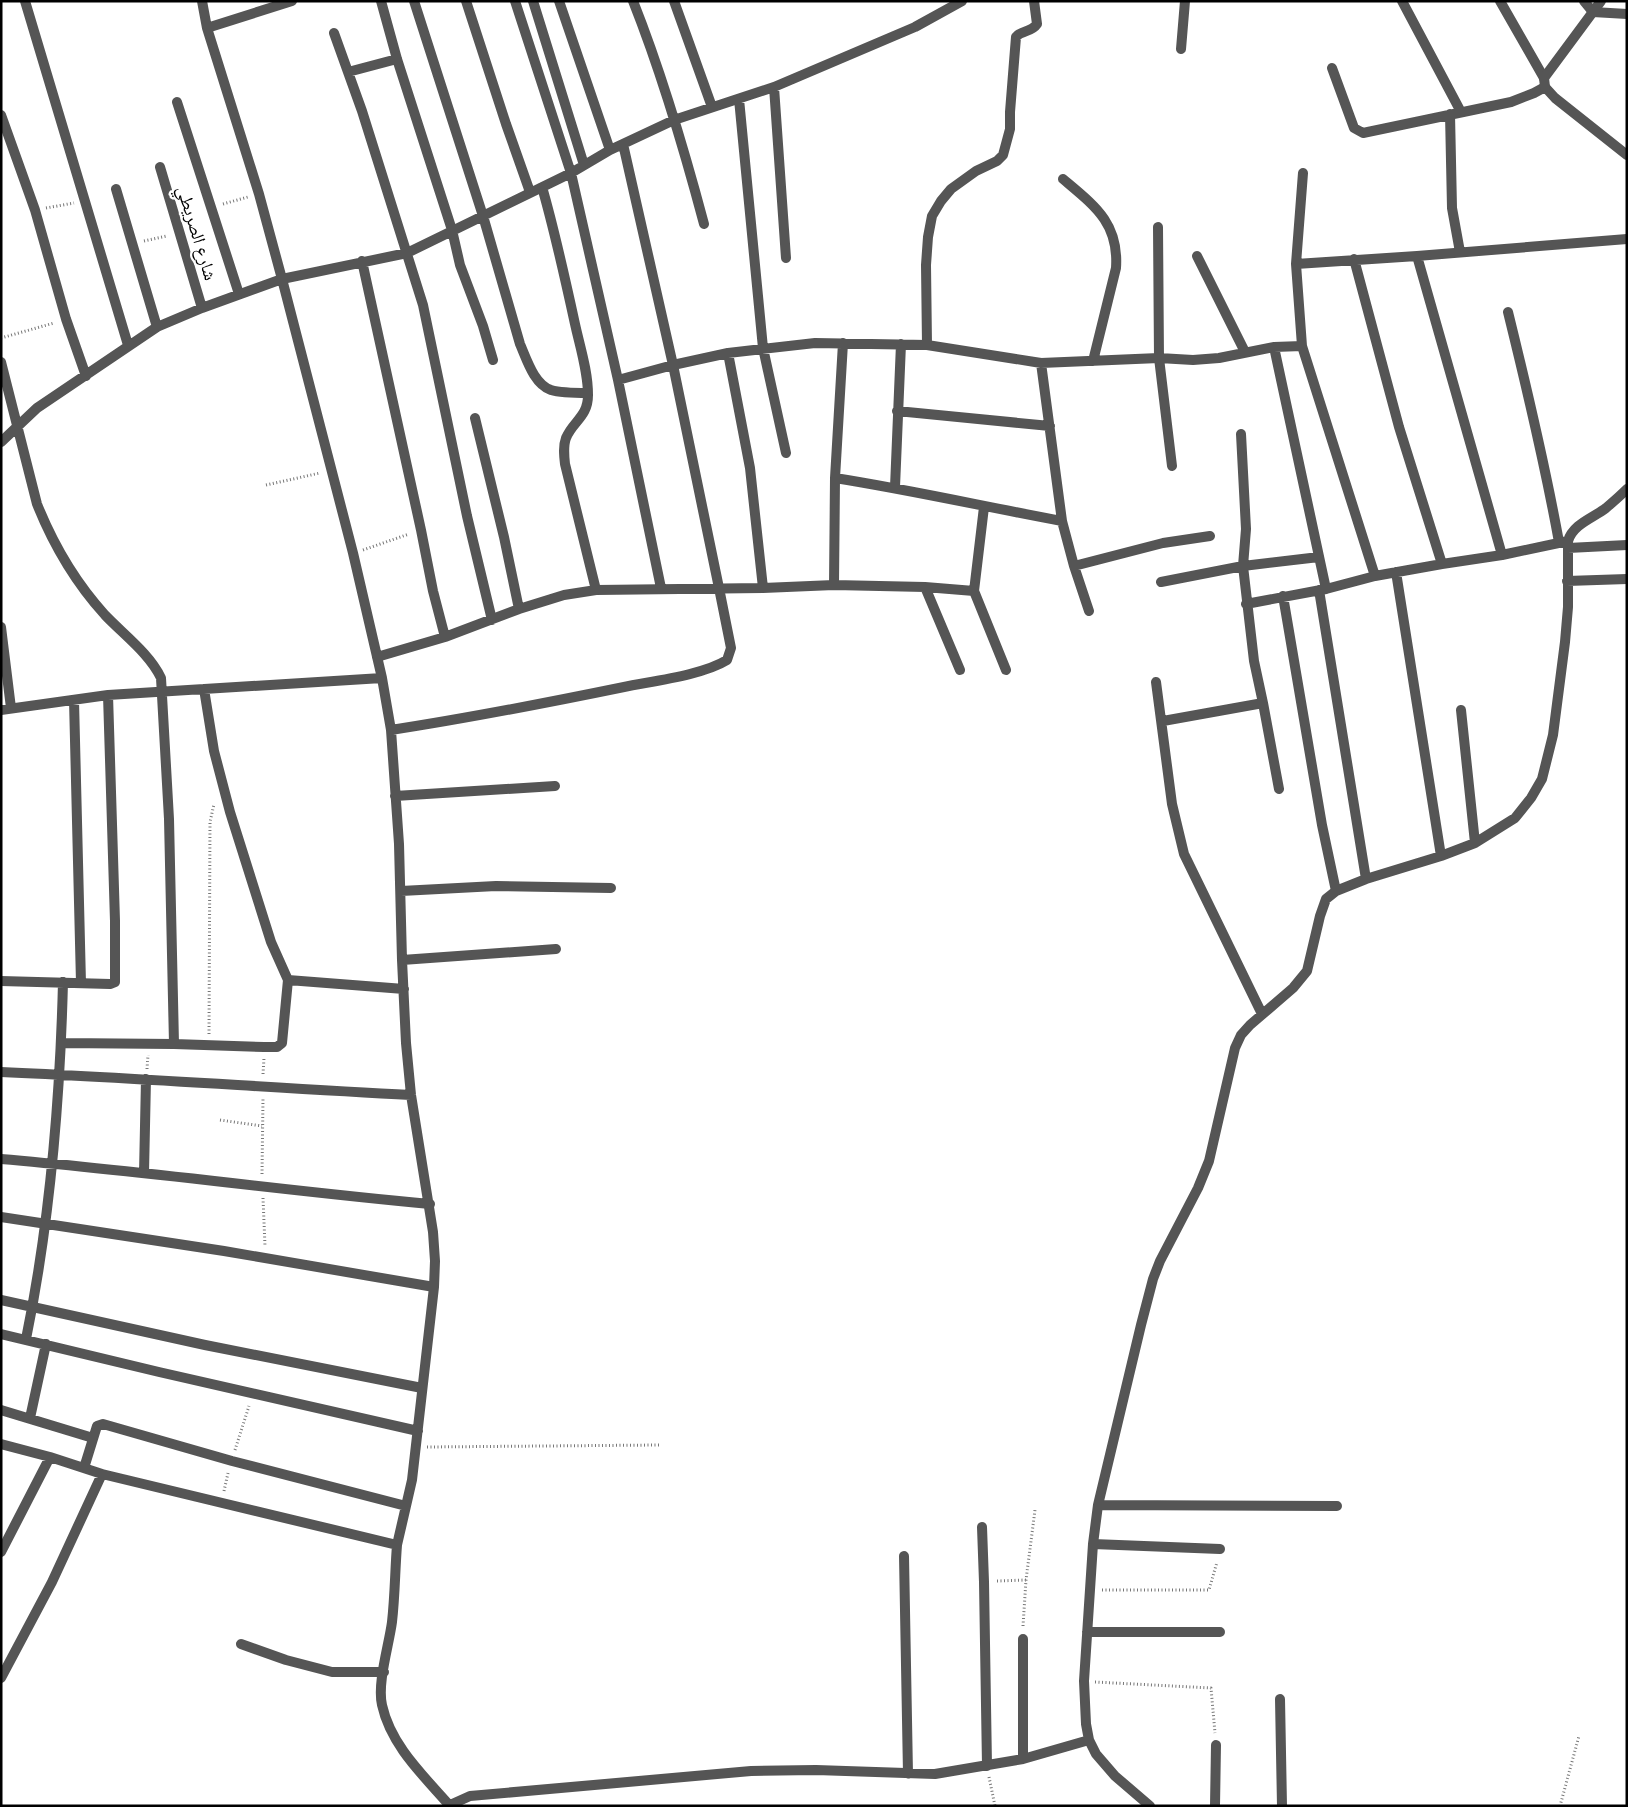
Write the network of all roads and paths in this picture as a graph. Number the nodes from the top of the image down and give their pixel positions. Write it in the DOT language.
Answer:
graph roads {
  1 [pos="25,1"];
  2 [pos="202,1"];
  3 [pos="292,1"];
  4 [pos="381,1"];
  5 [pos="414,1"];
  6 [pos="466,1"];
  7 [pos="515,1"];
  8 [pos="533,1"];
  9 [pos="560,1"];
  10 [pos="633,1"];
  11 [pos="674,1"];
  12 [pos="962,1"];
  13 [pos="1034,1"];
  14 [pos="1185,1"];
  15 [pos="1402,1"];
  16 [pos="1500,1"];
  17 [pos="1584,1"];
  18 [pos="1601,1"];
  19 [pos="1593,12"];
  20 [pos="1627,14"];
  21 [pos="207,28"];
  22 [pos="334,33"];
  23 [pos="1181,49"];
  24 [pos="396,59"];
  25 [pos="1332,68"];
  26 [pos="348,72"];
  27 [pos="1545,82"];
  28 [pos="774,87"];
  29 [pos="739,99"];
  30 [pos="177,102"];
  31 [pos="712,107"];
  32 [pos="1455,113"];
  33 [pos="1,115"];
  34 [pos="674,120"];
  35 [pos="623,144"];
  36 [pos="610,150"];
  37 [pos="1627,155"];
  38 [pos="584,165"];
  39 [pos="160,167"];
  40 [pos="571,172"];
  41 [pos="1303,173"];
  42 [pos="1063,179"];
  43 [pos="542,187"];
  44 [pos="116,189"];
  45 [pos="530,192"];
  46 [pos="258,194"];
  47 [pos="86,200"];
  48 [pos="212,207"];
  49 [pos="35,210"];
  50 [pos="484,216"];
  51 [pos="704,224"];
  52 [pos="1158,226"];
  53 [pos="452,230"];
  54 [pos="180,233"];
  55 [pos="1627,239"];
  56 [pos="132,243"];
  57 [pos="1460,252"];
  58 [pos="407,253"];
  59 [pos="1197,256"];
  60 [pos="1417,256"];
  61 [pos="786,258"];
  62 [pos="1354,259"];
  63 [pos="362,261"];
  64 [pos="1296,264"];
  65 [pos="282,279"];
  66 [pos="239,294"];
  67 [pos="202,308"];
  68 [pos="1508,312"];
  69 [pos="66,319"];
  70 [pos="157,327"];
  71 [pos="1,338"];
  72 [pos="843,343"];
  73 [pos="901,344"];
  74 [pos="128,345"];
  75 [pos="927,345"];
  76 [pos="1302,346"];
  77 [pos="1274,347"];
  78 [pos="763,348"];
  79 [pos="1245,352"];
  80 [pos="728,353"];
  81 [pos="1159,358"];
  82 [pos="493,360"];
  83 [pos="1093,361"];
  84 [pos="1,362"];
  85 [pos="1041,363"];
  86 [pos="673,365"];
  87 [pos="86,376"];
  88 [pos="618,380"];
  89 [pos="588,393"];
  90 [pos="897,411"];
  91 [pos="475,418"];
  92 [pos="18,424"];
  93 [pos="1050,426"];
  94 [pos="1241,434"];
  95 [pos="1,442"];
  96 [pos="786,453"];
  97 [pos="1172,466"];
  98 [pos="332,470"];
  99 [pos="835,478"];
  100 [pos="266,485"];
  101 [pos="895,487"];
  102 [pos="1627,490"];
  103 [pos="984,507"];
  104 [pos="1062,521"];
  105 [pos="421,530"];
  106 [pos="1210,536"];
  107 [pos="1565,543"];
  108 [pos="1627,546"];
  109 [pos="353,553"];
  110 [pos="1502,555"];
  111 [pos="1318,557"];
  112 [pos="1442,564"];
  113 [pos="1074,566"];
  114 [pos="1243,566"];
  115 [pos="1396,572"];
  116 [pos="1375,576"];
  117 [pos="1627,579"];
  118 [pos="1567,581"];
  119 [pos="1161,582"];
  120 [pos="834,585"];
  121 [pos="926,587"];
  122 [pos="661,588"];
  123 [pos="719,588"];
  124 [pos="764,588"];
  125 [pos="1322,589"];
  126 [pos="596,590"];
  127 [pos="974,591"];
  128 [pos="1283,596"];
  129 [pos="1246,604"];
  130 [pos="519,609"];
  131 [pos="1089,610"];
  132 [pos="492,620"];
  133 [pos="1,627"];
  134 [pos="445,637"];
  135 [pos="377,657"];
  136 [pos="960,670"];
  137 [pos="1006,670"];
  138 [pos="382,678"];
  139 [pos="1156,682"];
  140 [pos="204,689"];
  141 [pos="162,692"];
  142 [pos="108,696"];
  143 [pos="74,700"];
  144 [pos="1263,703"];
  145 [pos="6,709"];
  146 [pos="1461,710"];
  147 [pos="1163,721"];
  148 [pos="391,730"];
  149 [pos="222,783"];
  150 [pos="555,786"];
  151 [pos="1279,789"];
  152 [pos="395,796"];
  153 [pos="1476,843"];
  154 [pos="1441,856"];
  155 [pos="1366,879"];
  156 [pos="611,888"];
  157 [pos="401,891"];
  158 [pos="1336,891"];
  159 [pos="556,949"];
  160 [pos="402,960"];
  161 [pos="288,980"];
  162 [pos="1,981"];
  163 [pos="63,982"];
  164 [pos="81,983"];
  165 [pos="404,990"];
  166 [pos="1262,1014"];
  167 [pos="61,1043"];
  168 [pos="148,1044"];
  169 [pos="174,1044"];
  170 [pos="208,1045"];
  171 [pos="1,1072"];
  172 [pos="59,1075"];
  173 [pos="146,1079"];
  174 [pos="411,1096"];
  175 [pos="220,1120"];
  176 [pos="1,1159"];
  177 [pos="53,1164"];
  178 [pos="144,1173"];
  179 [pos="263,1188"];
  180 [pos="430,1204"];
  181 [pos="1,1217"];
  182 [pos="46,1223"];
  183 [pos="266,1259"];
  184 [pos="434,1287"];
  185 [pos="1,1300"];
  186 [pos="33,1307"];
  187 [pos="1,1334"];
  188 [pos="26,1339"];
  189 [pos="46,1344"];
  190 [pos="422,1388"];
  191 [pos="1,1410"];
  192 [pos="30,1418"];
  193 [pos="418,1431"];
  194 [pos="92,1438"];
  195 [pos="1,1444"];
  196 [pos="659,1445"];
  197 [pos="416,1448"];
  198 [pos="50,1457"];
  199 [pos="84,1468"];
  200 [pos="102,1474"];
  201 [pos="1098,1505"];
  202 [pos="406,1506"];
  203 [pos="1337,1506"];
  204 [pos="1035,1510"];
  205 [pos="982,1527"];
  206 [pos="1093,1544"];
  207 [pos="397,1545"];
  208 [pos="1220,1549"];
  209 [pos="1,1552"];
  210 [pos="904,1556"];
  211 [pos="1026,1580"];
  212 [pos="984,1582"];
  213 [pos="1089,1590"];
  214 [pos="1088,1632"];
  215 [pos="1220,1632"];
  216 [pos="1022,1639"];
  217 [pos="241,1644"];
  218 [pos="384,1672"];
  219 [pos="1,1678"];
  220 [pos="1084,1681"];
  221 [pos="1280,1699"];
  222 [pos="1579,1736"];
  223 [pos="1089,1740"];
  224 [pos="1216,1745"];
  225 [pos="1023,1759"];
  226 [pos="986,1766"];
  227 [pos="908,1774"];
  228 [pos="450,1806"];
  229 [pos="995,1806"];
  230 [pos="1150,1806"];
  231 [pos="1215,1806"];
  232 [pos="1282,1806"];
  233 [pos="1560,1806"];
  1 -- 47 [label="street"];
  2 -- 21 [label="street"];
  3 -- 21 [label="street"];
  4 -- 24 [label="street"];
  5 -- 50 [label="street"];
  6 -- 45 [label="street"];
  7 -- 40 [label="street"];
  8 -- 38 [label="street"];
  9 -- 36 [label="street"];
  10 -- 34 [label="street"];
  11 -- 31 [label="street"];
  12 -- 28 [label="street"];
  13 -- 75 [label="street"];
  14 -- 23 [label="street"];
  15 -- 32 [label="street"];
  16 -- 27 [label="street"];
  17 -- 19 [label="street"];
  18 -- 19 [label="street"];
  19 -- 20 [label="street"];
  19 -- 27 [label="street"];
  21 -- 46 [label="street"];
  22 -- 26 [label="street"];
  24 -- 26 [label="street"];
  24 -- 53 [label="street"];
  25 -- 32 [label="street"];
  26 -- 58 [label="street"];
  27 -- 32 [label="street"];
  27 -- 37 [label="street"];
  28 -- 29 [label="street"];
  28 -- 61 [label="street"];
  29 -- 31 [label="street"];
  29 -- 78 [label="street"];
  30 -- 48 [label="street"];
  31 -- 34 [label="street"];
  32 -- 57 [label="street"];
  33 -- 49 [label="street"];
  34 -- 35 [label="street"];
  34 -- 51 [label="street"];
  35 -- 36 [label="street"];
  35 -- 86 [label="street"];
  36 -- 38 [label="street"];
  38 -- 40 [label="street"];
  39 -- 54 [label="street, شارع الصريطي"];
  40 -- 43 [label="street"];
  40 -- 88 [label="street"];
  41 -- 64 [label="street"];
  42 -- 83 [label="street"];
  43 -- 45 [label="street"];
  43 -- 89 [label="street"];
  44 -- 56 [label="street"];
  45 -- 50 [label="street"];
  46 -- 48 [label="path"];
  46 -- 65 [label="street"];
  47 -- 49 [label="path"];
  47 -- 74 [label="street"];
  48 -- 66 [label="street"];
  49 -- 69 [label="street"];
  50 -- 53 [label="street"];
  50 -- 89 [label="street"];
  52 -- 81 [label="street"];
  53 -- 58 [label="street"];
  53 -- 82 [label="street"];
  54 -- 56 [label="path"];
  54 -- 67 [label="street, شارع الصريطي"];
  55 -- 57 [label="street"];
  56 -- 70 [label="street"];
  57 -- 60 [label="street"];
  58 -- 63 [label="street"];
  58 -- 132 [label="street"];
  59 -- 79 [label="street"];
  60 -- 62 [label="street"];
  60 -- 110 [label="street"];
  62 -- 64 [label="street"];
  62 -- 112 [label="street"];
  63 -- 65 [label="street"];
  63 -- 105 [label="street"];
  64 -- 76 [label="street"];
  65 -- 66 [label="street"];
  65 -- 98 [label="street"];
  66 -- 67 [label="street"];
  67 -- 70 [label="street"];
  68 -- 107 [label="street"];
  69 -- 71 [label="path"];
  69 -- 87 [label="street"];
  70 -- 74 [label="street"];
  72 -- 73 [label="street"];
  72 -- 78 [label="street"];
  72 -- 99 [label="street"];
  73 -- 75 [label="street"];
  73 -- 90 [label="street"];
  74 -- 87 [label="street"];
  75 -- 85 [label="street"];
  76 -- 77 [label="street"];
  76 -- 116 [label="street"];
  77 -- 79 [label="street"];
  77 -- 111 [label="street"];
  78 -- 80 [label="street"];
  78 -- 96 [label="street"];
  79 -- 81 [label="street"];
  80 -- 86 [label="street"];
  80 -- 124 [label="street"];
  81 -- 83 [label="street"];
  81 -- 97 [label="street"];
  83 -- 85 [label="street"];
  84 -- 92 [label="street"];
  85 -- 93 [label="street"];
  86 -- 88 [label="street"];
  86 -- 123 [label="street"];
  87 -- 92 [label="street"];
  88 -- 122 [label="street"];
  89 -- 126 [label="street"];
  90 -- 93 [label="street"];
  90 -- 101 [label="street"];
  91 -- 130 [label="street"];
  92 -- 95 [label="street"];
  92 -- 141 [label="street"];
  93 -- 104 [label="street"];
  94 -- 114 [label="street"];
  98 -- 100 [label="path"];
  98 -- 109 [label="street"];
  99 -- 101 [label="street"];
  99 -- 120 [label="street"];
  101 -- 103 [label="street"];
  102 -- 107 [label="street"];
  103 -- 104 [label="street"];
  103 -- 127 [label="street"];
  104 -- 113 [label="street"];
  105 -- 109 [label="path"];
  105 -- 134 [label="street"];
  106 -- 113 [label="street"];
  107 -- 108 [label="street"];
  107 -- 110 [label="street"];
  107 -- 118 [label="street"];
  109 -- 135 [label="street"];
  110 -- 112 [label="street"];
  111 -- 114 [label="street"];
  111 -- 125 [label="street"];
  112 -- 115 [label="street"];
  113 -- 131 [label="street"];
  114 -- 119 [label="street"];
  114 -- 129 [label="street"];
  115 -- 116 [label="street"];
  115 -- 154 [label="street"];
  116 -- 125 [label="street"];
  117 -- 118 [label="street"];
  118 -- 153 [label="street"];
  120 -- 121 [label="street"];
  120 -- 124 [label="street"];
  121 -- 127 [label="street"];
  121 -- 136 [label="street"];
  122 -- 123 [label="street"];
  122 -- 126 [label="street"];
  123 -- 124 [label="street"];
  123 -- 148 [label="street"];
  125 -- 128 [label="street"];
  125 -- 155 [label="street"];
  126 -- 130 [label="street"];
  127 -- 137 [label="street"];
  128 -- 129 [label="street"];
  128 -- 158 [label="street"];
  129 -- 144 [label="street"];
  130 -- 132 [label="street"];
  132 -- 134 [label="street"];
  133 -- 145 [label="street"];
  134 -- 135 [label="street"];
  135 -- 138 [label="street"];
  138 -- 140 [label="street"];
  138 -- 148 [label="street"];
  139 -- 147 [label="street"];
  140 -- 141 [label="street"];
  140 -- 149 [label="street"];
  141 -- 142 [label="street"];
  141 -- 169 [label="street"];
  142 -- 143 [label="street"];
  142 -- 164 [label="street"];
  143 -- 145 [label="street"];
  143 -- 164 [label="street"];
  144 -- 147 [label="street"];
  144 -- 151 [label="street"];
  146 -- 153 [label="street"];
  147 -- 166 [label="street"];
  148 -- 152 [label="street"];
  149 -- 161 [label="street"];
  149 -- 170 [label="path"];
  150 -- 152 [label="street"];
  152 -- 157 [label="street"];
  153 -- 154 [label="street"];
  154 -- 155 [label="street"];
  155 -- 158 [label="street"];
  156 -- 157 [label="street"];
  157 -- 160 [label="street"];
  158 -- 166 [label="street"];
  159 -- 160 [label="street"];
  160 -- 165 [label="street"];
  161 -- 165 [label="street"];
  161 -- 170 [label="street"];
  162 -- 163 [label="street"];
  163 -- 164 [label="street"];
  163 -- 167 [label="street"];
  165 -- 174 [label="street"];
  166 -- 201 [label="street"];
  167 -- 168 [label="street"];
  167 -- 172 [label="street"];
  168 -- 169 [label="street"];
  168 -- 173 [label="path"];
  169 -- 170 [label="street"];
  171 -- 172 [label="street"];
  172 -- 173 [label="street"];
  172 -- 177 [label="street"];
  173 -- 174 [label="street"];
  173 -- 178 [label="street"];
  174 -- 180 [label="street"];
  175 -- 179 [label="path"];
  176 -- 177 [label="street"];
  177 -- 178 [label="street"];
  177 -- 182 [label="street"];
  178 -- 179 [label="street"];
  179 -- 180 [label="street"];
  179 -- 183 [label="path"];
  180 -- 184 [label="street"];
  181 -- 182 [label="street"];
  182 -- 183 [label="street"];
  182 -- 186 [label="street"];
  183 -- 184 [label="street"];
  184 -- 190 [label="street"];
  185 -- 186 [label="street"];
  186 -- 188 [label="street"];
  186 -- 190 [label="street"];
  187 -- 188 [label="street"];
  188 -- 189 [label="street"];
  189 -- 192 [label="street"];
  189 -- 193 [label="street"];
  190 -- 193 [label="street"];
  191 -- 192 [label="street"];
  192 -- 194 [label="street"];
  193 -- 197 [label="street"];
  194 -- 199 [label="street"];
  194 -- 202 [label="street"];
  195 -- 198 [label="street"];
  196 -- 197 [label="path"];
  197 -- 202 [label="street"];
  198 -- 199 [label="street"];
  198 -- 209 [label="street"];
  199 -- 200 [label="street"];
  200 -- 207 [label="street"];
  200 -- 219 [label="street"];
  201 -- 203 [label="street"];
  201 -- 206 [label="street"];
  202 -- 207 [label="street"];
  204 -- 211 [label="path"];
  205 -- 212 [label="street"];
  206 -- 208 [label="street"];
  206 -- 213 [label="street"];
  207 -- 218 [label="street"];
  208 -- 213 [label="path"];
  210 -- 227 [label="street"];
  211 -- 212 [label="path"];
  211 -- 216 [label="path"];
  212 -- 226 [label="street"];
  213 -- 214 [label="street"];
  214 -- 215 [label="street"];
  214 -- 220 [label="street"];
  216 -- 225 [label="street"];
  217 -- 218 [label="street"];
  218 -- 228 [label="street"];
  220 -- 223 [label="street"];
  220 -- 224 [label="path"];
  221 -- 232 [label="street"];
  222 -- 233 [label="path"];
  223 -- 225 [label="street"];
  223 -- 230 [label="street"];
  224 -- 231 [label="street"];
  225 -- 226 [label="street"];
  226 -- 227 [label="street"];
  226 -- 229 [label="path"];
  227 -- 228 [label="street"];
}
